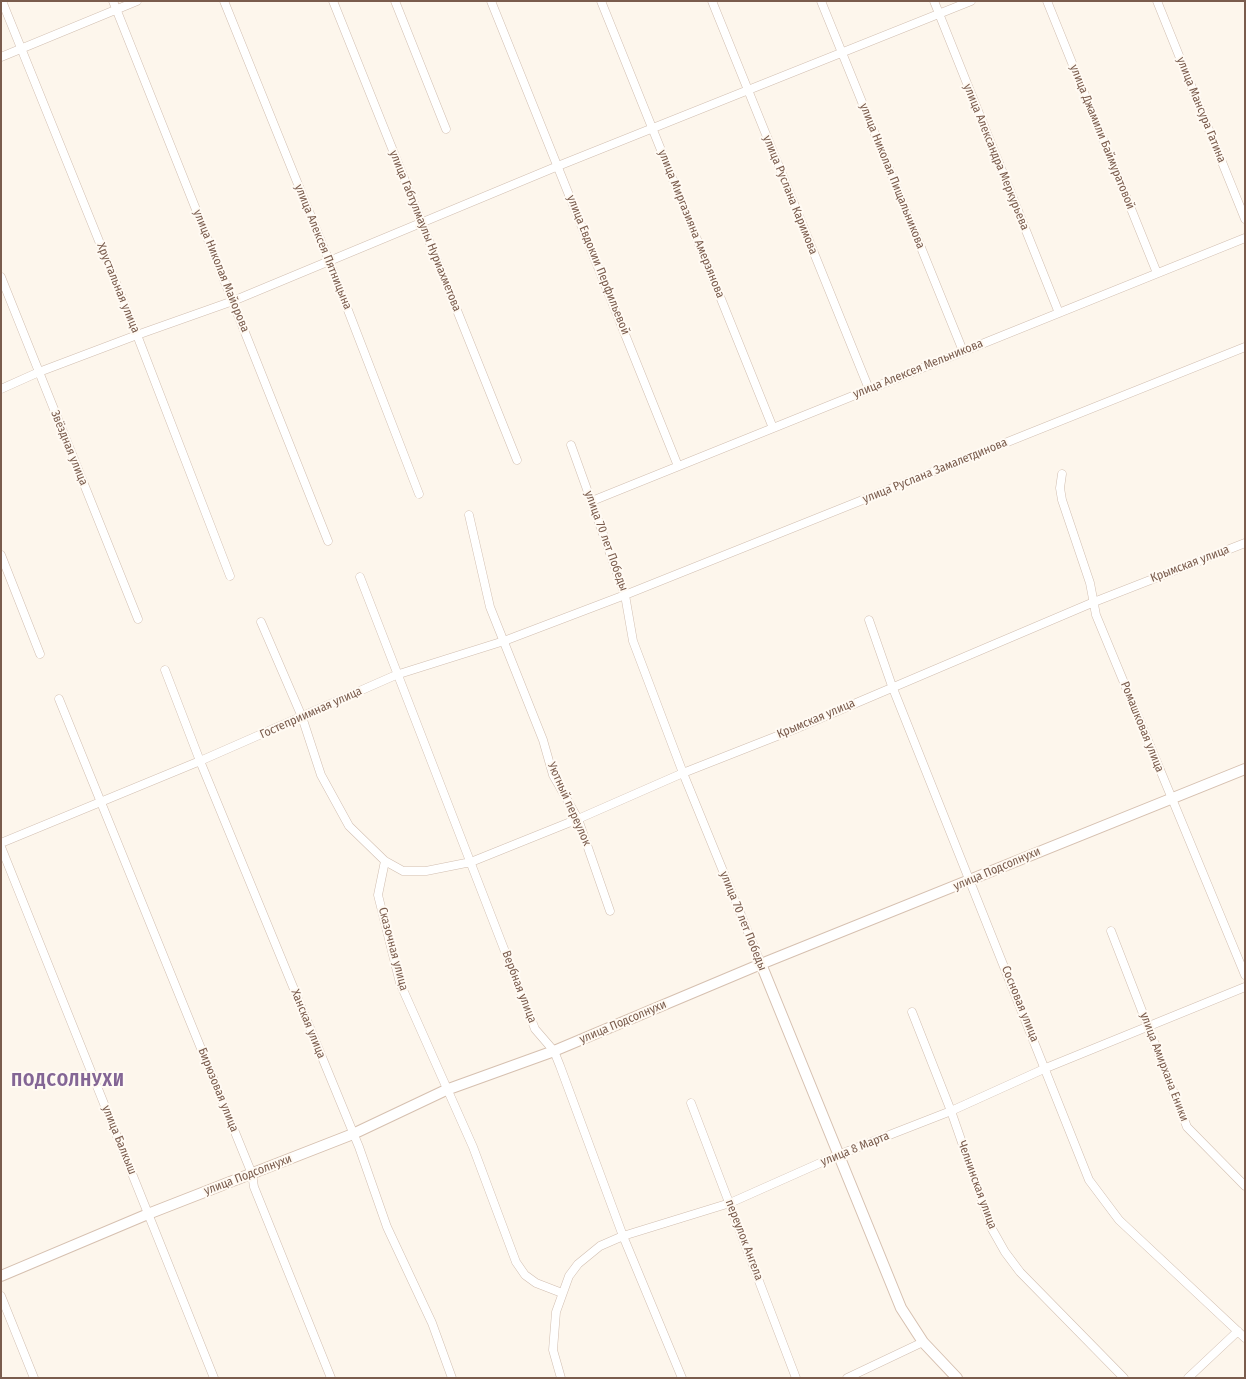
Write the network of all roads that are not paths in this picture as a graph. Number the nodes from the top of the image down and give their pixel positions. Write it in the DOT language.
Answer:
graph roads {
  1 [pos="2,1"];
  2 [pos="113,1"];
  3 [pos="137,1"];
  4 [pos="224,1"];
  5 [pos="333,1"];
  6 [pos="396,1"];
  7 [pos="491,1"];
  8 [pos="601,1"];
  9 [pos="712,1"];
  10 [pos="821,1"];
  11 [pos="934,1"];
  12 [pos="971,1"];
  13 [pos="1048,1"];
  14 [pos="1157,1"];
  15 [pos="116,10"];
  16 [pos="939,14"];
  17 [pos="22,48"];
  18 [pos="841,53"];
  19 [pos="1,57"];
  20 [pos="748,90"];
  21 [pos="653,128"];
  22 [pos="446,129"];
  23 [pos="558,166"];
  24 [pos="1245,220"];
  25 [pos="421,222"];
  26 [pos="1245,238"];
  27 [pos="329,261"];
  28 [pos="1157,273"];
  29 [pos="1,277"];
  30 [pos="232,301"];
  31 [pos="1059,313"];
  32 [pos="137,335"];
  33 [pos="1245,347"];
  34 [pos="963,351"];
  35 [pos="39,372"];
  36 [pos="1,389"];
  37 [pos="869,389"];
  38 [pos="773,428"];
  39 [pos="571,445"];
  40 [pos="517,460"];
  41 [pos="678,466"];
  42 [pos="1062,474"];
  43 [pos="419,494"];
  44 [pos="592,501"];
  45 [pos="469,515"];
  46 [pos="328,541"];
  47 [pos="1245,543"];
  48 [pos="1,555"];
  49 [pos="230,576"];
  50 [pos="360,578"];
  51 [pos="625,595"];
  52 [pos="1094,602"];
  53 [pos="138,619"];
  54 [pos="869,620"];
  55 [pos="261,622"];
  56 [pos="504,641"];
  57 [pos="40,654"];
  58 [pos="165,670"];
  59 [pos="396,675"];
  60 [pos="892,686"];
  61 [pos="60,699"];
  62 [pos="302,717"];
  63 [pos="200,761"];
  64 [pos="1245,769"];
  65 [pos="683,773"];
  66 [pos="1171,797"];
  67 [pos="101,803"];
  68 [pos="578,819"];
  69 [pos="1,845"];
  70 [pos="385,861"];
  71 [pos="471,862"];
  72 [pos="970,880"];
  73 [pos="610,911"];
  74 [pos="1110,931"];
  75 [pos="761,964"];
  76 [pos="1245,974"];
  77 [pos="1245,987"];
  78 [pos="912,1012"];
  79 [pos="1148,1026"];
  80 [pos="554,1051"];
  81 [pos="1046,1068"];
  82 [pos="446,1090"];
  83 [pos="691,1103"];
  84 [pos="951,1110"];
  85 [pos="353,1134"];
  86 [pos="838,1155"];
  87 [pos="252,1174"];
  88 [pos="1245,1186"];
  89 [pos="730,1203"];
  90 [pos="148,1214"];
  91 [pos="623,1236"];
  92 [pos="1,1276"];
  93 [pos="562,1293"];
  94 [pos="1,1296"];
  95 [pos="1238,1331"];
  96 [pos="1245,1338"];
  97 [pos="923,1342"];
  98 [pos="34,1378"];
  99 [pos="214,1378"];
  100 [pos="331,1378"];
  101 [pos="452,1378"];
  102 [pos="562,1378"];
  103 [pos="682,1378"];
  104 [pos="796,1378"];
  105 [pos="848,1378"];
  106 [pos="957,1378"];
  107 [pos="1124,1378"];
  108 [pos="1188,1378"];
  1 -- 17 [label="street, Хрустальная улица"];
  2 -- 15 [label="street, улица Николая Майорова"];
  3 -- 15 [label="street"];
  4 -- 27 [label="street, улица Алексея Пятницына"];
  5 -- 25 [label="street, улица Габтулмаулы Нуриахметова"];
  6 -- 22 [label="street"];
  7 -- 23 [label="street, улица Евдокии Перфильевой"];
  8 -- 21 [label="street, улица Миргазияна Амерзянова"];
  9 -- 20 [label="street, улица Руслана Каримова"];
  10 -- 18 [label="street, улица Николая Пищальникова"];
  11 -- 16 [label="street, улица Александра Меркурьева"];
  12 -- 16 [label="street"];
  13 -- 28 [label="street, улица Джамили Баймуратовой"];
  14 -- 24 [label="street, улица Мансура Гатина"];
  15 -- 17 [label="street"];
  15 -- 30 [label="street, улица Николая Майорова"];
  16 -- 18 [label="street"];
  16 -- 31 [label="street, улица Александра Меркурьева"];
  17 -- 19 [label="street"];
  17 -- 32 [label="street, Хрустальная улица"];
  18 -- 20 [label="street"];
  18 -- 34 [label="street, улица Николая Пищальникова"];
  20 -- 21 [label="street"];
  20 -- 37 [label="street, улица Руслана Каримова"];
  21 -- 23 [label="street"];
  21 -- 38 [label="street, улица Миргазияна Амерзянова"];
  23 -- 25 [label="street"];
  23 -- 41 [label="street, улица Евдокии Перфильевой"];
  25 -- 27 [label="street"];
  25 -- 40 [label="street, улица Габтулмаулы Нуриахметова"];
  26 -- 28 [label="street, улица Алексея Мельникова"];
  27 -- 30 [label="street"];
  27 -- 43 [label="street, улица Алексея Пятницына"];
  28 -- 31 [label="street, улица Алексея Мельникова"];
  29 -- 35 [label="street, Звёздная улица"];
  30 -- 32 [label="street"];
  30 -- 46 [label="street, улица Николая Майорова"];
  31 -- 34 [label="street, улица Алексея Мельникова"];
  32 -- 35 [label="street"];
  32 -- 49 [label="street, Хрустальная улица"];
  33 -- 51 [label="street, улица Руслана Замалетдинова"];
  34 -- 37 [label="street, улица Алексея Мельникова"];
  35 -- 36 [label="street"];
  35 -- 53 [label="street, Звёздная улица"];
  37 -- 38 [label="street, улица Алексея Мельникова"];
  38 -- 41 [label="street, улица Алексея Мельникова"];
  39 -- 44 [label="street, улица 70 лет Победы"];
  41 -- 44 [label="street, улица Алексея Мельникова"];
  42 -- 52 [label="street, Ромашковая улица"];
  44 -- 51 [label="street, улица 70 лет Победы"];
  45 -- 56 [label="street, Уютный переулок"];
  47 -- 52 [label="street, Крымская улица"];
  48 -- 57 [label="street"];
  50 -- 59 [label="street, Вербная улица"];
  51 -- 56 [label="street, Гостеприимная улица"];
  51 -- 65 [label="street, улица 70 лет Победы"];
  52 -- 60 [label="street, Крымская улица"];
  52 -- 66 [label="street, Ромашковая улица"];
  54 -- 60 [label="street, Сосновая улица"];
  55 -- 62 [label="street"];
  56 -- 59 [label="street, Гостеприимная улица"];
  56 -- 68 [label="street, Уютный переулок"];
  58 -- 63 [label="street, Ханская улица"];
  59 -- 62 [label="street, Гостеприимная улица"];
  59 -- 71 [label="street, Вербная улица"];
  60 -- 65 [label="street, Крымская улица"];
  60 -- 72 [label="street, Сосновая улица"];
  61 -- 67 [label="street, Бирюзовая улица"];
  62 -- 63 [label="street, Гостеприимная улица"];
  62 -- 70 [label="street"];
  63 -- 67 [label="street, Гостеприимная улица"];
  63 -- 85 [label="street, Ханская улица"];
  64 -- 66 [label="street, улица Подсолнухи"];
  65 -- 68 [label="street, Крымская улица"];
  65 -- 75 [label="street, улица 70 лет Победы"];
  66 -- 72 [label="street, улица Подсолнухи"];
  66 -- 76 [label="street, Ромашковая улица"];
  67 -- 69 [label="street, Гостеприимная улица"];
  67 -- 87 [label="street, Бирюзовая улица"];
  68 -- 71 [label="street, Крымская улица"];
  68 -- 73 [label="street, Уютный переулок"];
  69 -- 90 [label="street, улица Балкыш"];
  70 -- 71 [label="street, Крымская улица"];
  70 -- 82 [label="street, Сказочная улица"];
  71 -- 80 [label="street, Вербная улица"];
  72 -- 75 [label="street, улица Подсолнухи"];
  72 -- 81 [label="street, Сосновая улица"];
  74 -- 79 [label="street, улица Амирхана Еники"];
  75 -- 80 [label="street, улица Подсолнухи"];
  75 -- 86 [label="street, улица 70 лет Победы"];
  77 -- 79 [label="street, улица 8 Марта"];
  78 -- 84 [label="street, Челнинская улица"];
  79 -- 81 [label="street, улица 8 Марта"];
  79 -- 88 [label="street, улица Амирхана Еники"];
  80 -- 82 [label="street, улица Подсолнухи"];
  80 -- 91 [label="street, Вербная улица"];
  81 -- 84 [label="street, улица 8 Марта"];
  81 -- 95 [label="street, Сосновая улица"];
  82 -- 85 [label="street, улица Подсолнухи"];
  82 -- 93 [label="street, Сказочная улица"];
  83 -- 89 [label="street, переулок Ангела"];
  84 -- 86 [label="street, улица 8 Марта"];
  84 -- 107 [label="street, Челнинская улица"];
  85 -- 87 [label="street, улица Подсолнухи"];
  85 -- 101 [label="street, Ханская улица"];
  86 -- 89 [label="street, улица 8 Марта"];
  86 -- 97 [label="street, улица 70 лет Победы"];
  87 -- 90 [label="street, улица Подсолнухи"];
  87 -- 100 [label="street, Бирюзовая улица"];
  89 -- 91 [label="street, улица 8 Марта"];
  89 -- 104 [label="street, переулок Ангела"];
  90 -- 92 [label="street, улица Подсолнухи"];
  90 -- 99 [label="street, улица Балкыш"];
  91 -- 93 [label="street, улица 8 Марта"];
  91 -- 103 [label="street, Вербная улица"];
  93 -- 102 [label="street, улица 8 Марта"];
  94 -- 98 [label="street"];
  95 -- 96 [label="street, Сосновая улица"];
  95 -- 108 [label="street"];
  97 -- 105 [label="street"];
  97 -- 106 [label="street, улица 70 лет Победы"];
}
